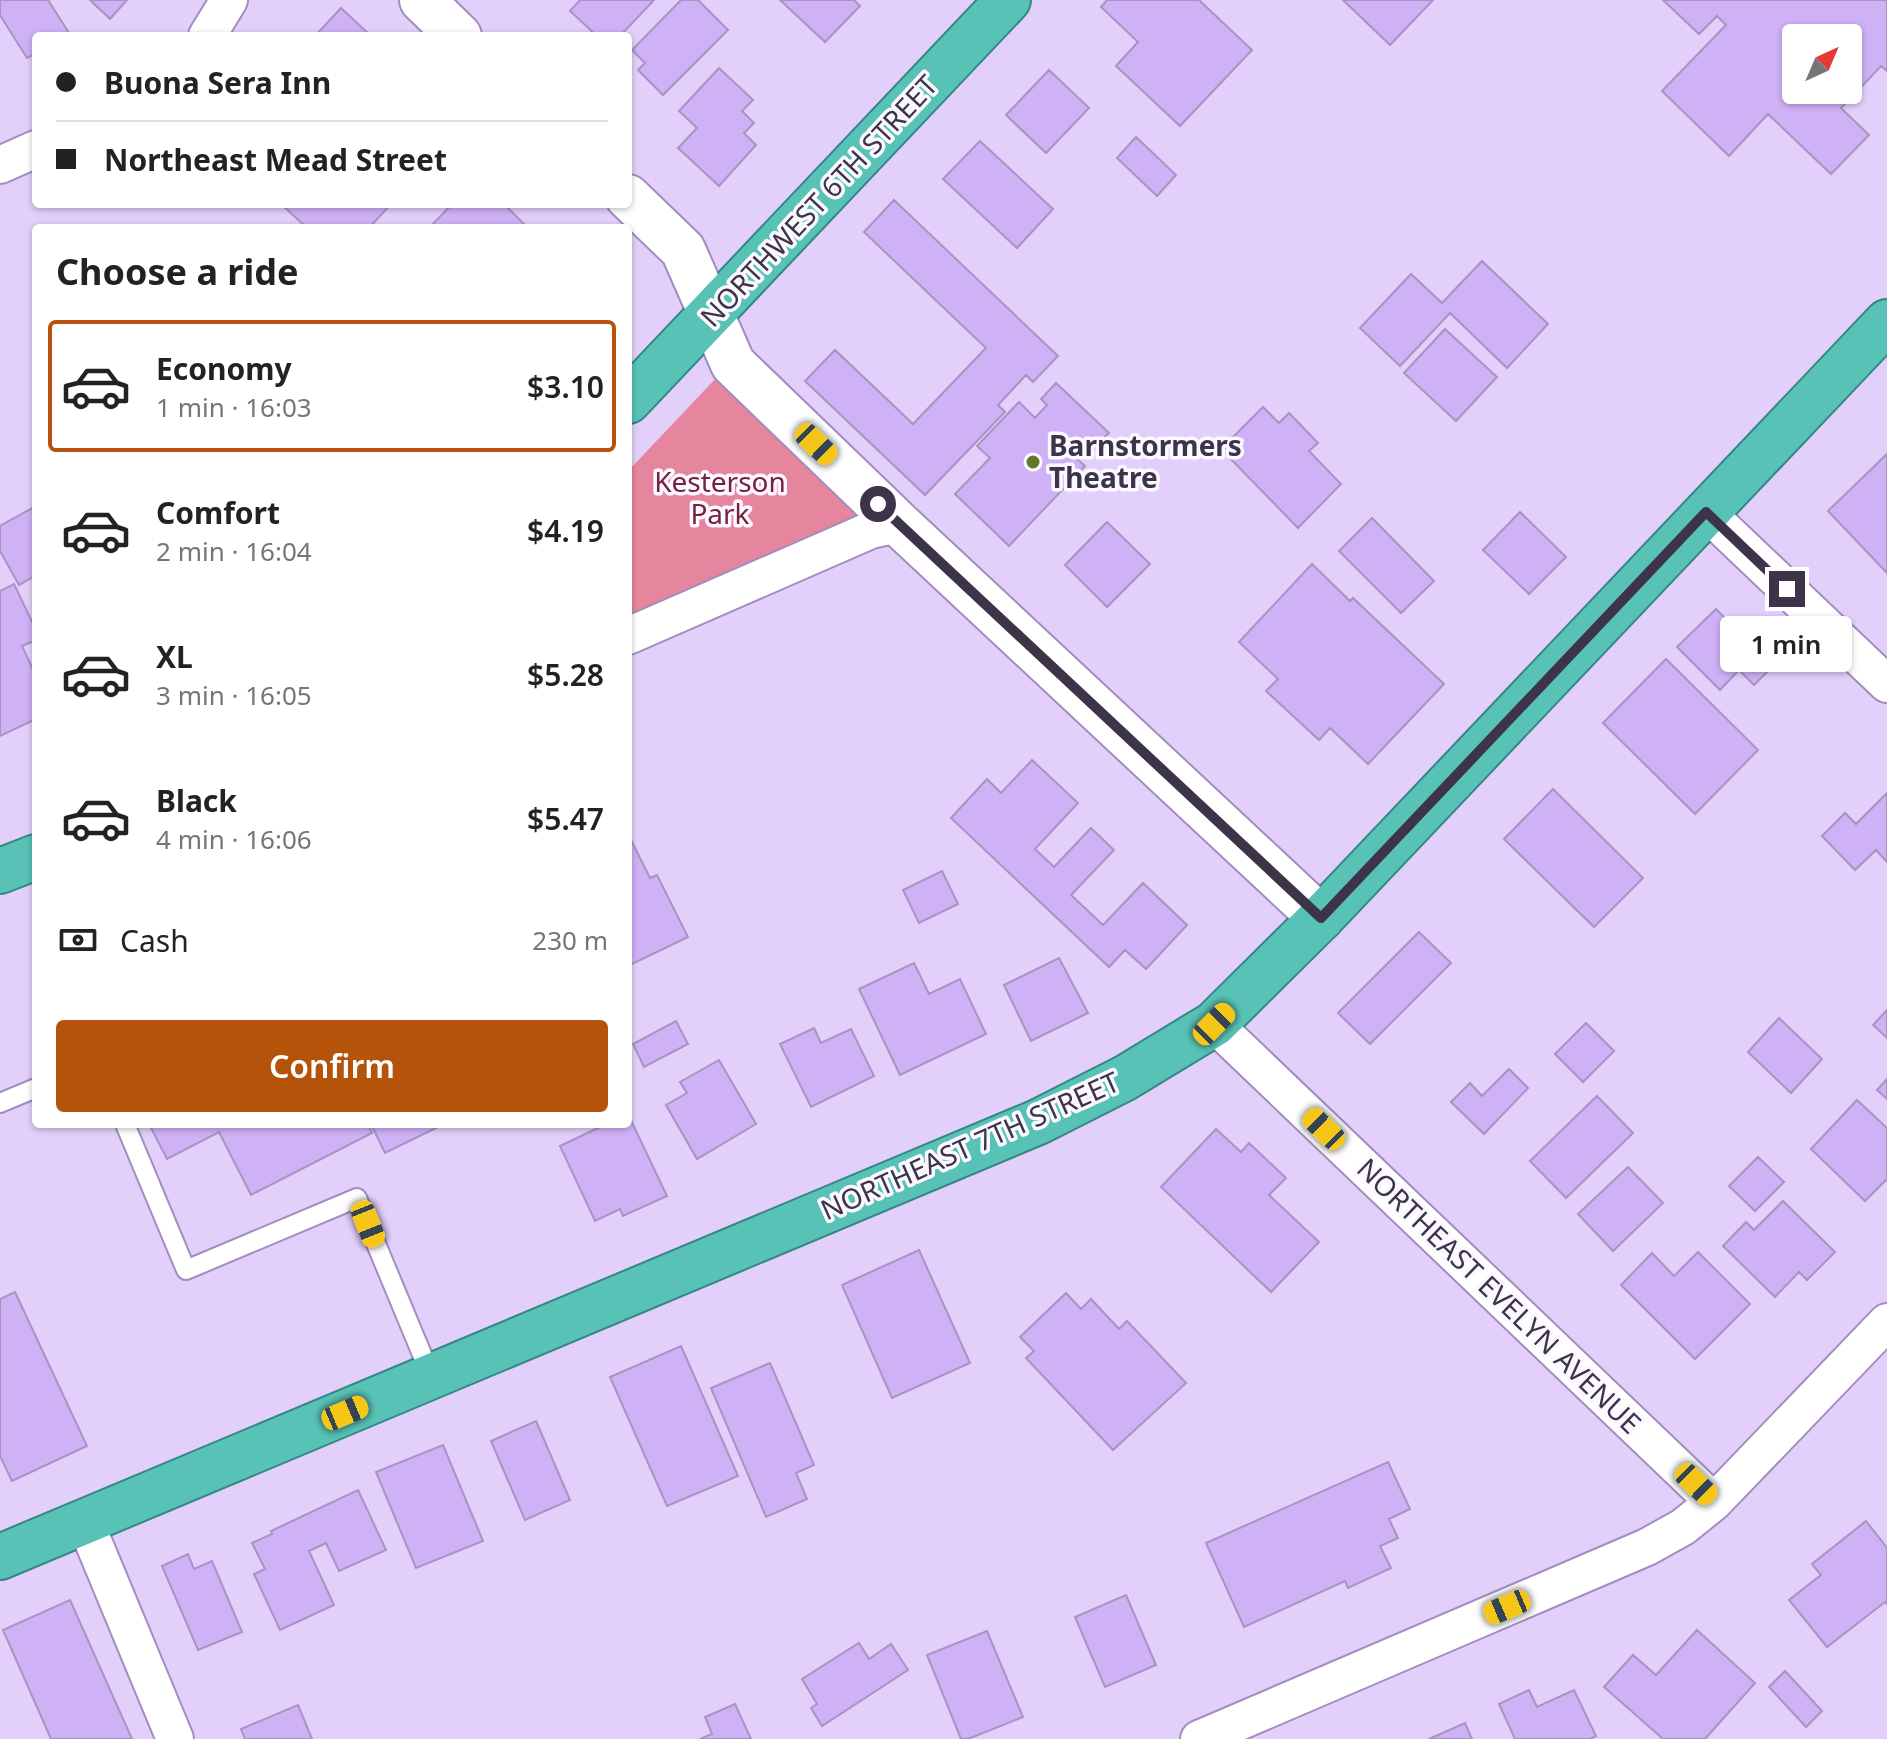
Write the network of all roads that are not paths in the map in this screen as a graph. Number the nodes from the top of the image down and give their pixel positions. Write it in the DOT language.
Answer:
graph roads {
  1 [pos="229,0"];
  2 [pos="422,0"];
  3 [pos="1008,0"];
  4 [pos="209,32"];
  5 [pos="455,32"];
  6 [pos="32,151"];
  7 [pos="0,165"];
  8 [pos="632,201"];
  9 [pos="712,313"];
  10 [pos="1887,322"];
  11 [pos="632,397"];
  12 [pos="1706,512"];
  13 [pos="899,524"];
  14 [pos="632,634"];
  15 [pos="1887,684"];
  16 [pos="32,859"];
  17 [pos="0,871"];
  18 [pos="1321,918"];
  19 [pos="1214,1024"];
  20 [pos="32,1090"];
  21 [pos="0,1103"];
  22 [pos="127,1128"];
  23 [pos="1887,1322"];
  24 [pos="431,1376"];
  25 [pos="1714,1502"];
  26 [pos="85,1522"];
  27 [pos="0,1557"];
  28 [pos="175,1739"];
  29 [pos="1199,1739"];
  1 -- 4 [label="street"];
  2 -- 5 [label="street"];
  3 -- 9 [label="highway, NORTHWEST 6TH STREET"];
  6 -- 7 [label="street"];
  8 -- 9 [label="street"];
  9 -- 11 [label="highway, NORTHWEST 6TH STREET"];
  9 -- 13 [label="street"];
  10 -- 12 [label="highway, NORTHEAST 7TH STREET"];
  12 -- 15 [label="street"];
  12 -- 18 [label="highway, NORTHEAST 7TH STREET"];
  13 -- 14 [label="street"];
  13 -- 18 [label="street"];
  16 -- 17 [label="highway"];
  18 -- 19 [label="highway, NORTHEAST 7TH STREET"];
  19 -- 24 [label="highway, NORTHEAST 7TH STREET"];
  19 -- 25 [label="street, NORTHEAST EVELYN AVENUE"];
  20 -- 21 [label="lane"];
  22 -- 24 [label="lane"];
  23 -- 25 [label="street"];
  24 -- 26 [label="highway, NORTHEAST 7TH STREET"];
  25 -- 29 [label="street"];
  26 -- 27 [label="highway, NORTHEAST 7TH STREET"];
  26 -- 28 [label="street"];
}
